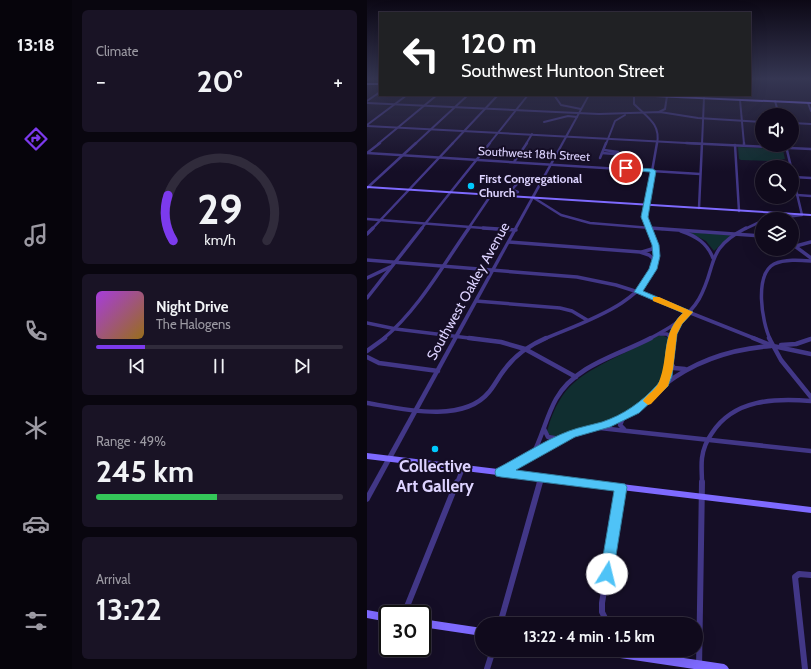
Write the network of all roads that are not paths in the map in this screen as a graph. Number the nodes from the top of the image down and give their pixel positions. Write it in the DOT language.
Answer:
graph roads {
  1 [pos="387,109"];
  2 [pos="420,109"];
  3 [pos="453,109"];
  4 [pos="485,109"];
  5 [pos="492,109"];
  6 [pos="574,109"];
  7 [pos="581,109"];
  8 [pos="639,109"];
  9 [pos="665,109"];
  10 [pos="703,109"];
  11 [pos="741,109"];
  12 [pos="516,110"];
  13 [pos="657,112"];
  14 [pos="566,113"];
  15 [pos="579,113"];
  16 [pos="634,113"];
  17 [pos="642,113"];
  18 [pos="611,114"];
  19 [pos="671,114"];
  20 [pos="568,116"];
  21 [pos="577,117"];
  22 [pos="619,117"];
  23 [pos="703,119"];
  24 [pos="742,121"];
  25 [pos="544,122"];
  26 [pos="755,122"];
  27 [pos="799,123"];
  28 [pos="811,124"];
  29 [pos="367,125"];
  30 [pos="398,127"];
  31 [pos="431,129"];
  32 [pos="464,131"];
  33 [pos="498,132"];
  34 [pos="533,134"];
  35 [pos="567,136"];
  36 [pos="608,138"];
  37 [pos="659,141"];
  38 [pos="702,143"];
  39 [pos="735,145"];
  40 [pos="744,145"];
  41 [pos="755,145"];
  42 [pos="799,148"];
  43 [pos="811,149"];
  44 [pos="604,150"];
  45 [pos="367,153"];
  46 [pos="602,153"];
  47 [pos="403,155"];
  48 [pos="439,157"];
  49 [pos="600,158"];
  50 [pos="476,160"];
  51 [pos="515,162"];
  52 [pos="552,164"];
  53 [pos="653,171"];
  54 [pos="700,174"];
  55 [pos="799,176"];
  56 [pos="811,178"];
  57 [pos="543,179"];
  58 [pos="367,187"];
  59 [pos="409,190"];
  60 [pos="513,190"];
  61 [pos="450,192"];
  62 [pos="491,195"];
  63 [pos="799,195"];
  64 [pos="811,196"];
  65 [pos="534,198"];
  66 [pos="799,203"];
  67 [pos="646,205"];
  68 [pos="699,208"];
  69 [pos="739,211"];
  70 [pos="766,212"];
  71 [pos="799,215"];
  72 [pos="799,215"];
  73 [pos="802,215"];
  74 [pos="811,215"];
  75 [pos="367,219"];
  76 [pos="379,220"];
  77 [pos="424,224"];
  78 [pos="755,224"];
  79 [pos="469,227"];
  80 [pos="647,228"];
  81 [pos="673,229"];
  82 [pos="516,230"];
  83 [pos="367,234"];
  84 [pos="736,234"];
  85 [pos="755,235"];
  86 [pos="509,242"];
  87 [pos="811,242"];
  88 [pos="655,245"];
  89 [pos="799,245"];
  90 [pos="799,248"];
  91 [pos="640,252"];
  92 [pos="713,258"];
  93 [pos="811,258"];
  94 [pos="367,260"];
  95 [pos="655,261"];
  96 [pos="811,261"];
  97 [pos="393,262"];
  98 [pos="442,266"];
  99 [pos="390,267"];
  100 [pos="493,270"];
  101 [pos="367,278"];
  102 [pos="638,292"];
  103 [pos="367,298"];
  104 [pos="476,301"];
  105 [pos="689,312"];
  106 [pos="587,320"];
  107 [pos="678,322"];
  108 [pos="367,323"];
  109 [pos="397,329"];
  110 [pos="657,334"];
  111 [pos="457,336"];
  112 [pos="671,338"];
  113 [pos="811,339"];
  114 [pos="773,346"];
  115 [pos="525,349"];
  116 [pos="367,351"];
  117 [pos="811,354"];
  118 [pos="367,358"];
  119 [pos="670,362"];
  120 [pos="686,369"];
  121 [pos="438,371"];
  122 [pos="576,377"];
  123 [pos="663,386"];
  124 [pos="811,397"];
  125 [pos="811,401"];
  126 [pos="367,403"];
  127 [pos="416,409"];
  128 [pos="623,417"];
  129 [pos="593,428"];
  130 [pos="544,429"];
  131 [pos="629,431"];
  132 [pos="562,438"];
  133 [pos="707,440"];
  134 [pos="811,451"];
  135 [pos="367,456"];
  136 [pos="532,456"];
  137 [pos="388,459"];
  138 [pos="463,468"];
  139 [pos="501,472"];
  140 [pos="541,477"];
  141 [pos="621,487"];
  142 [pos="703,497"];
  143 [pos="367,499"];
  144 [pos="811,510"];
  145 [pos="811,575"];
  146 [pos="407,605"];
  147 [pos="367,614"];
  148 [pos="379,616"];
  149 [pos="502,617"];
  150 [pos="604,617"];
  151 [pos="431,624"];
  152 [pos="475,631"];
  153 [pos="491,657"];
  154 [pos="646,657"];
  155 [pos="699,667"];
  156 [pos="487,669"];
  157 [pos="723,669"];
  158 [pos="805,669"];
  1 -- 29 [label="street"];
  2 -- 30 [label="street"];
  3 -- 31 [label="street"];
  4 -- 32 [label="street"];
  5 -- 12 [label="street"];
  6 -- 14 [label="street"];
  7 -- 15 [label="street, Southwest Oakley Avenue"];
  8 -- 17 [label="street"];
  9 -- 13 [label="street"];
  9 -- 19 [label="street"];
  10 -- 23 [label="street"];
  11 -- 24 [label="street"];
  12 -- 14 [label="street"];
  12 -- 33 [label="street"];
  13 -- 17 [label="street"];
  13 -- 19 [label="street"];
  14 -- 15 [label="street"];
  14 -- 20 [label="street"];
  15 -- 18 [label="street"];
  15 -- 21 [label="street, Southwest Oakley Avenue"];
  16 -- 17 [label="street"];
  16 -- 18 [label="street"];
  16 -- 22 [label="street"];
  17 -- 37 [label="street"];
  18 -- 22 [label="street"];
  19 -- 23 [label="street"];
  20 -- 21 [label="street"];
  20 -- 25 [label="street"];
  21 -- 35 [label="street, Southwest Oakley Avenue"];
  22 -- 36 [label="street"];
  23 -- 24 [label="street"];
  23 -- 38 [label="street"];
  24 -- 26 [label="street"];
  24 -- 40 [label="street"];
  27 -- 28 [label="street"];
  29 -- 30 [label="street"];
  30 -- 31 [label="street"];
  30 -- 45 [label="street"];
  31 -- 32 [label="street"];
  31 -- 47 [label="street"];
  32 -- 33 [label="street"];
  32 -- 48 [label="street"];
  33 -- 34 [label="street"];
  33 -- 50 [label="street"];
  34 -- 35 [label="street"];
  34 -- 51 [label="street"];
  35 -- 36 [label="street"];
  35 -- 52 [label="street, Southwest Oakley Avenue"];
  36 -- 37 [label="street"];
  36 -- 44 [label="street"];
  37 -- 38 [label="street"];
  37 -- 53 [label="street"];
  38 -- 39 [label="street"];
  38 -- 54 [label="street"];
  39 -- 40 [label="street"];
  39 -- 69 [label="street"];
  40 -- 41 [label="street"];
  42 -- 43 [label="street"];
  44 -- 46 [label="street"];
  44 -- 46 [label="street"];
  45 -- 47 [label="street, Southwest 18th Street"];
  46 -- 49 [label="street"];
  47 -- 48 [label="street, Southwest 18th Street"];
  47 -- 58 [label="street"];
  48 -- 50 [label="street, Southwest 18th Street"];
  48 -- 59 [label="street"];
  50 -- 51 [label="street, Southwest 18th Street"];
  50 -- 61 [label="street"];
  51 -- 52 [label="street, Southwest 18th Street"];
  52 -- 53 [label="street, Southwest 18th Street"];
  52 -- 57 [label="street, Southwest Oakley Avenue"];
  53 -- 54 [label="street, Southwest 18th Street"];
  53 -- 67 [label="street"];
  54 -- 68 [label="street"];
  55 -- 56 [label="street"];
  57 -- 60 [label="street"];
  57 -- 65 [label="street, Southwest Oakley Avenue"];
  58 -- 59 [label="main road"];
  59 -- 61 [label="main road"];
  59 -- 76 [label="street"];
  61 -- 62 [label="main road"];
  61 -- 77 [label="street"];
  62 -- 65 [label="main road"];
  62 -- 79 [label="street"];
  63 -- 64 [label="street"];
  65 -- 67 [label="main road"];
  65 -- 80 [label="street"];
  65 -- 82 [label="street, Southwest Oakley Avenue"];
  66 -- 73 [label="street"];
  67 -- 68 [label="main road"];
  67 -- 80 [label="street"];
  68 -- 69 [label="main road"];
  69 -- 70 [label="main road"];
  71 -- 73 [label="main road"];
  72 -- 73 [label="street"];
  73 -- 74 [label="main road"];
  75 -- 76 [label="street"];
  76 -- 77 [label="street"];
  76 -- 83 [label="street"];
  77 -- 79 [label="street"];
  77 -- 97 [label="street"];
  78 -- 84 [label="street"];
  79 -- 82 [label="street"];
  79 -- 98 [label="street"];
  80 -- 81 [label="street"];
  80 -- 88 [label="street"];
  81 -- 84 [label="street"];
  81 -- 92 [label="street"];
  82 -- 86 [label="street, Southwest Oakley Avenue"];
  84 -- 85 [label="street"];
  84 -- 92 [label="street"];
  86 -- 91 [label="street"];
  86 -- 100 [label="street, Southwest Oakley Avenue"];
  87 -- 89 [label="street"];
  88 -- 91 [label="street"];
  88 -- 95 [label="street"];
  90 -- 93 [label="street"];
  91 -- 95 [label="street"];
  92 -- 105 [label="street"];
  94 -- 97 [label="street"];
  95 -- 102 [label="street"];
  96 -- 114 [label="street"];
  97 -- 98 [label="street"];
  97 -- 99 [label="street"];
  98 -- 100 [label="street"];
  98 -- 109 [label="street"];
  99 -- 101 [label="street"];
  99 -- 103 [label="street"];
  100 -- 102 [label="street"];
  100 -- 104 [label="street, Southwest Oakley Avenue"];
  102 -- 105 [label="street"];
  102 -- 106 [label="street"];
  104 -- 106 [label="street"];
  104 -- 111 [label="street, Southwest Oakley Avenue"];
  105 -- 107 [label="street"];
  105 -- 114 [label="street"];
  106 -- 115 [label="street"];
  107 -- 110 [label="street"];
  107 -- 112 [label="street"];
  108 -- 109 [label="street"];
  109 -- 111 [label="street"];
  109 -- 116 [label="street"];
  110 -- 112 [label="street"];
  110 -- 122 [label="street"];
  111 -- 115 [label="street"];
  111 -- 121 [label="street, Southwest Oakley Avenue"];
  112 -- 119 [label="street"];
  113 -- 114 [label="street"];
  114 -- 117 [label="street"];
  114 -- 120 [label="street"];
  114 -- 124 [label="street"];
  115 -- 122 [label="street"];
  115 -- 127 [label="street"];
  118 -- 121 [label="street"];
  119 -- 120 [label="street"];
  119 -- 123 [label="street"];
  120 -- 123 [label="street"];
  121 -- 127 [label="street, Southwest Oakley Avenue"];
  122 -- 130 [label="street"];
  123 -- 128 [label="street"];
  125 -- 133 [label="street"];
  126 -- 127 [label="street"];
  127 -- 137 [label="street, Southwest Oakley Avenue"];
  128 -- 129 [label="street"];
  128 -- 131 [label="street"];
  129 -- 131 [label="street"];
  129 -- 132 [label="street"];
  130 -- 132 [label="street"];
  130 -- 136 [label="street"];
  131 -- 133 [label="street"];
  132 -- 136 [label="street"];
  133 -- 134 [label="street"];
  133 -- 142 [label="street"];
  135 -- 137 [label="main road"];
  136 -- 139 [label="street"];
  137 -- 138 [label="main road"];
  137 -- 143 [label="street, Southwest Oakley Avenue"];
  138 -- 139 [label="main road"];
  138 -- 146 [label="street"];
  139 -- 140 [label="main road"];
  140 -- 141 [label="main road"];
  140 -- 149 [label="street"];
  141 -- 142 [label="main road"];
  141 -- 150 [label="street"];
  142 -- 144 [label="main road"];
  142 -- 155 [label="street"];
  145 -- 158 [label="street"];
  147 -- 148 [label="main road"];
  151 -- 152 [label="main road"];
  153 -- 156 [label="street"];
  154 -- 155 [label="main road"];
  155 -- 157 [label="main road"];
}
